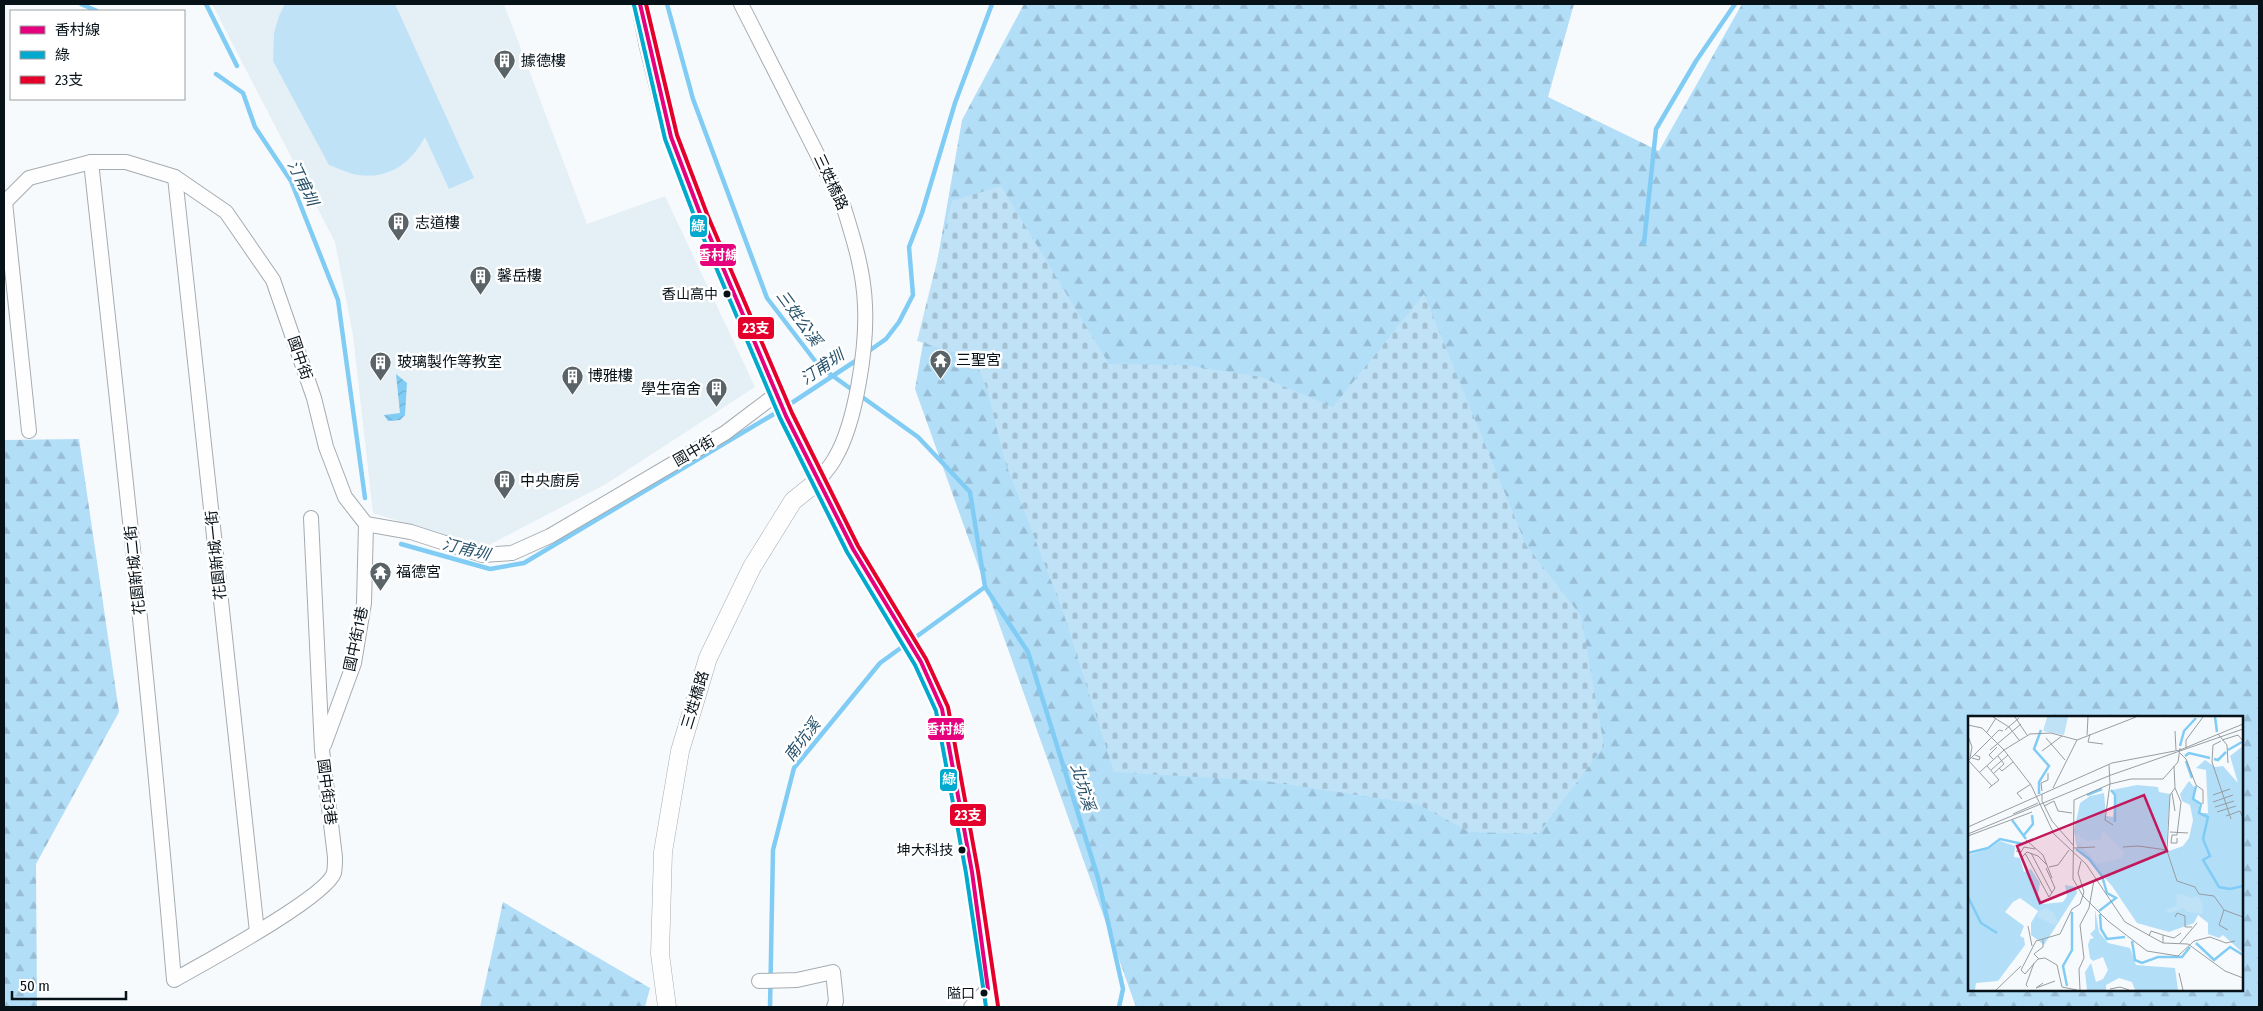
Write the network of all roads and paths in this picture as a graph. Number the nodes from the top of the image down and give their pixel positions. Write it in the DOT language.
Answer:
graph roads {
  1 [pos="640,4"];
  2 [pos="741,4"];
  3 [pos="91,162"];
  4 [pos="175,177"];
  5 [pos="778,393"];
  6 [pos="29,431"];
  7 [pos="819,480"];
  8 [pos="311,518"];
  9 [pos="366,524"];
  10 [pos="322,750"];
  11 [pos="257,932"];
  12 [pos="174,980"];
  13 [pos="759,981"];
  14 [pos="988,989"];
  15 [pos="667,1007"];
  16 [pos="834,1007"];
  17 [pos="971,1007"];
  18 [pos="992,1007"];
  1 -- 5 [label="street"];
  2 -- 7 [label="street, 三姓橋路"];
  3 -- 4 [label="street, 國中街"];
  3 -- 6 [label="street, 國中街"];
  3 -- 12 [label="street, 花園新城二街"];
  4 -- 9 [label="street, 國中街"];
  4 -- 11 [label="street, 花園新城一街"];
  5 -- 7 [label="street"];
  5 -- 9 [label="street, 國中街"];
  7 -- 14 [label="street"];
  7 -- 15 [label="street, 三姓橋路"];
  8 -- 10 [label="street, 國中街3巷"];
  9 -- 10 [label="street, 國中街1巷"];
  10 -- 11 [label="street, 國中街3巷"];
  11 -- 12 [label="street, 國中街3巷"];
  13 -- 16 [label="street"];
  14 -- 17 [label="street"];
  14 -- 18 [label="street"];
}
